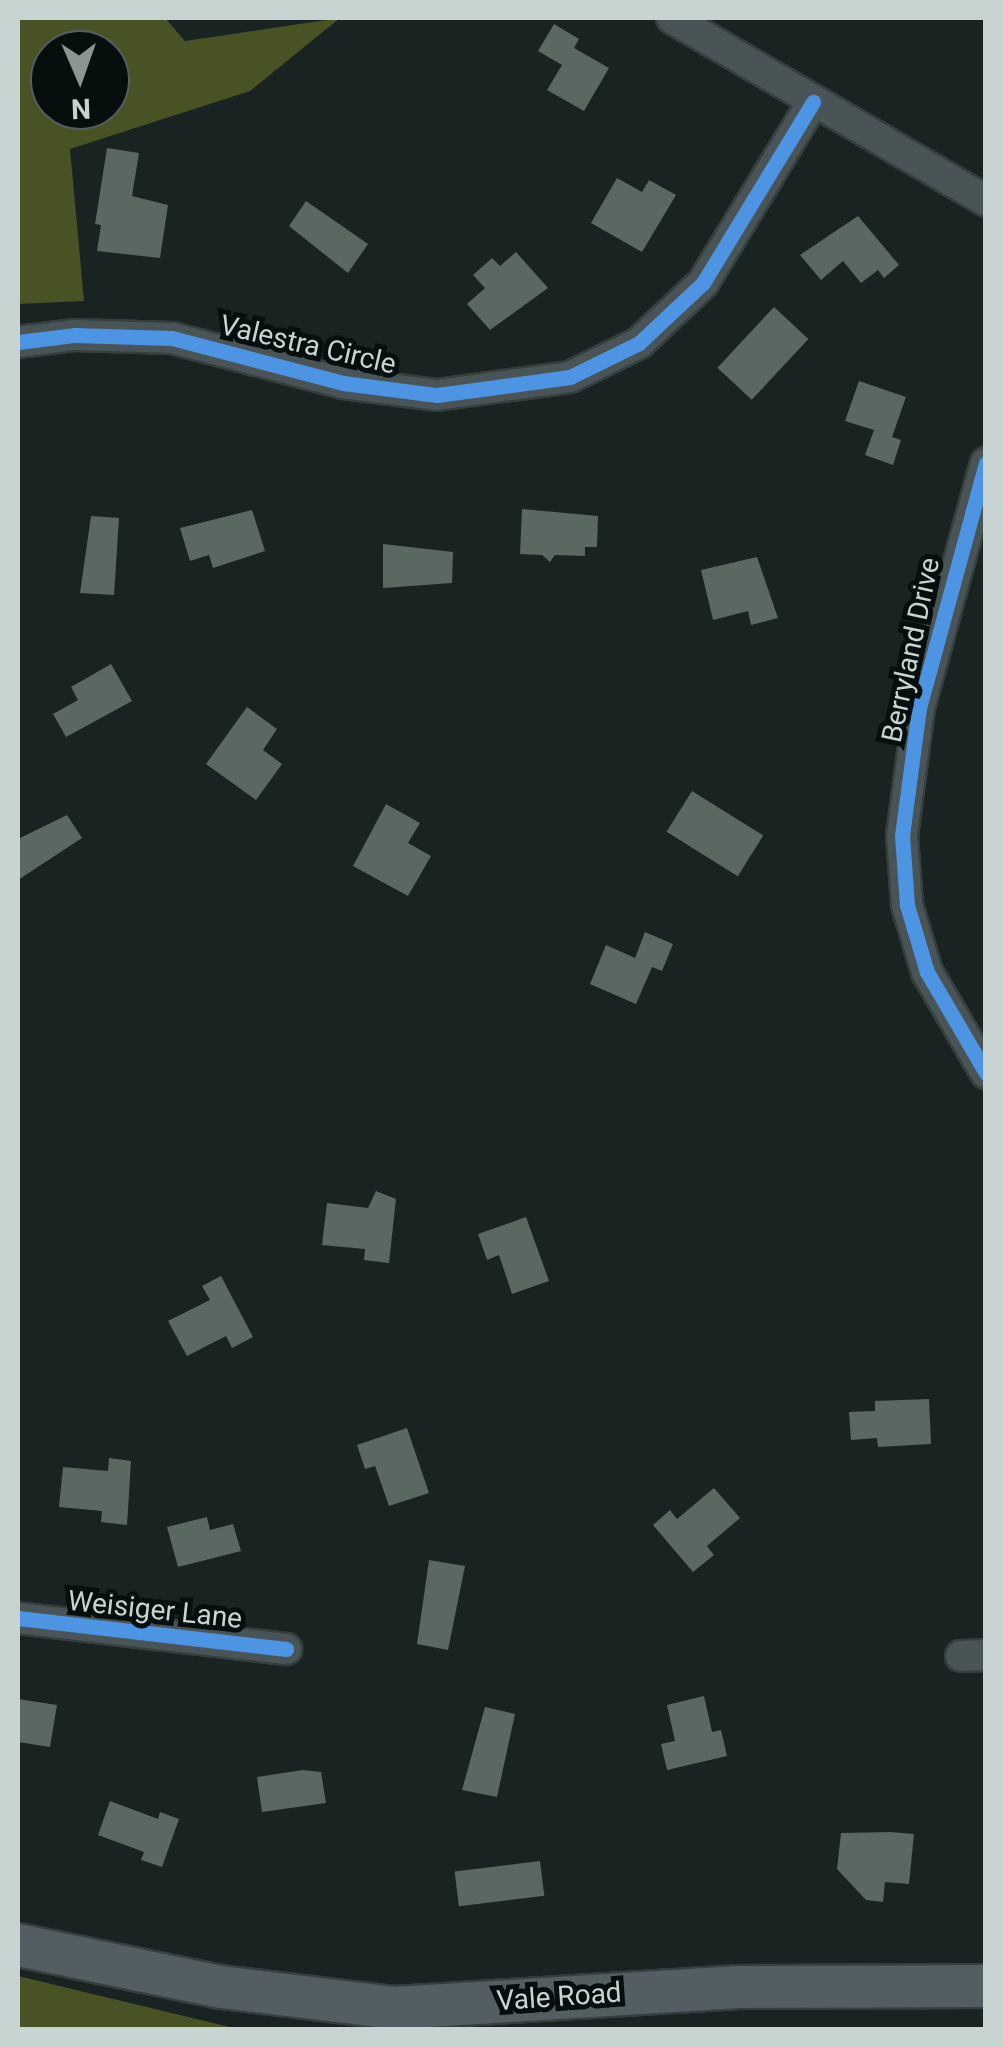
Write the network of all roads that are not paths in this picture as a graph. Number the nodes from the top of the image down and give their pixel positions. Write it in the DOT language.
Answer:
graph roads {
  1 [pos="672,18"];
  2 [pos="813,102"];
  3 [pos="986,202"];
  4 [pos="18,342"];
  5 [pos="986,462"];
  6 [pos="986,1074"];
  7 [pos="18,1618"];
  8 [pos="286,1649"];
  9 [pos="18,1945"];
  10 [pos="986,1986"];
  1 -- 2 [label="street"];
  2 -- 3 [label="street"];
  2 -- 4 [label="street, Valestra Circle"];
  5 -- 6 [label="street, Berryland Drive"];
  7 -- 8 [label="street, Weisiger Lane"];
  9 -- 10 [label="main road, Vale Road"];
}
